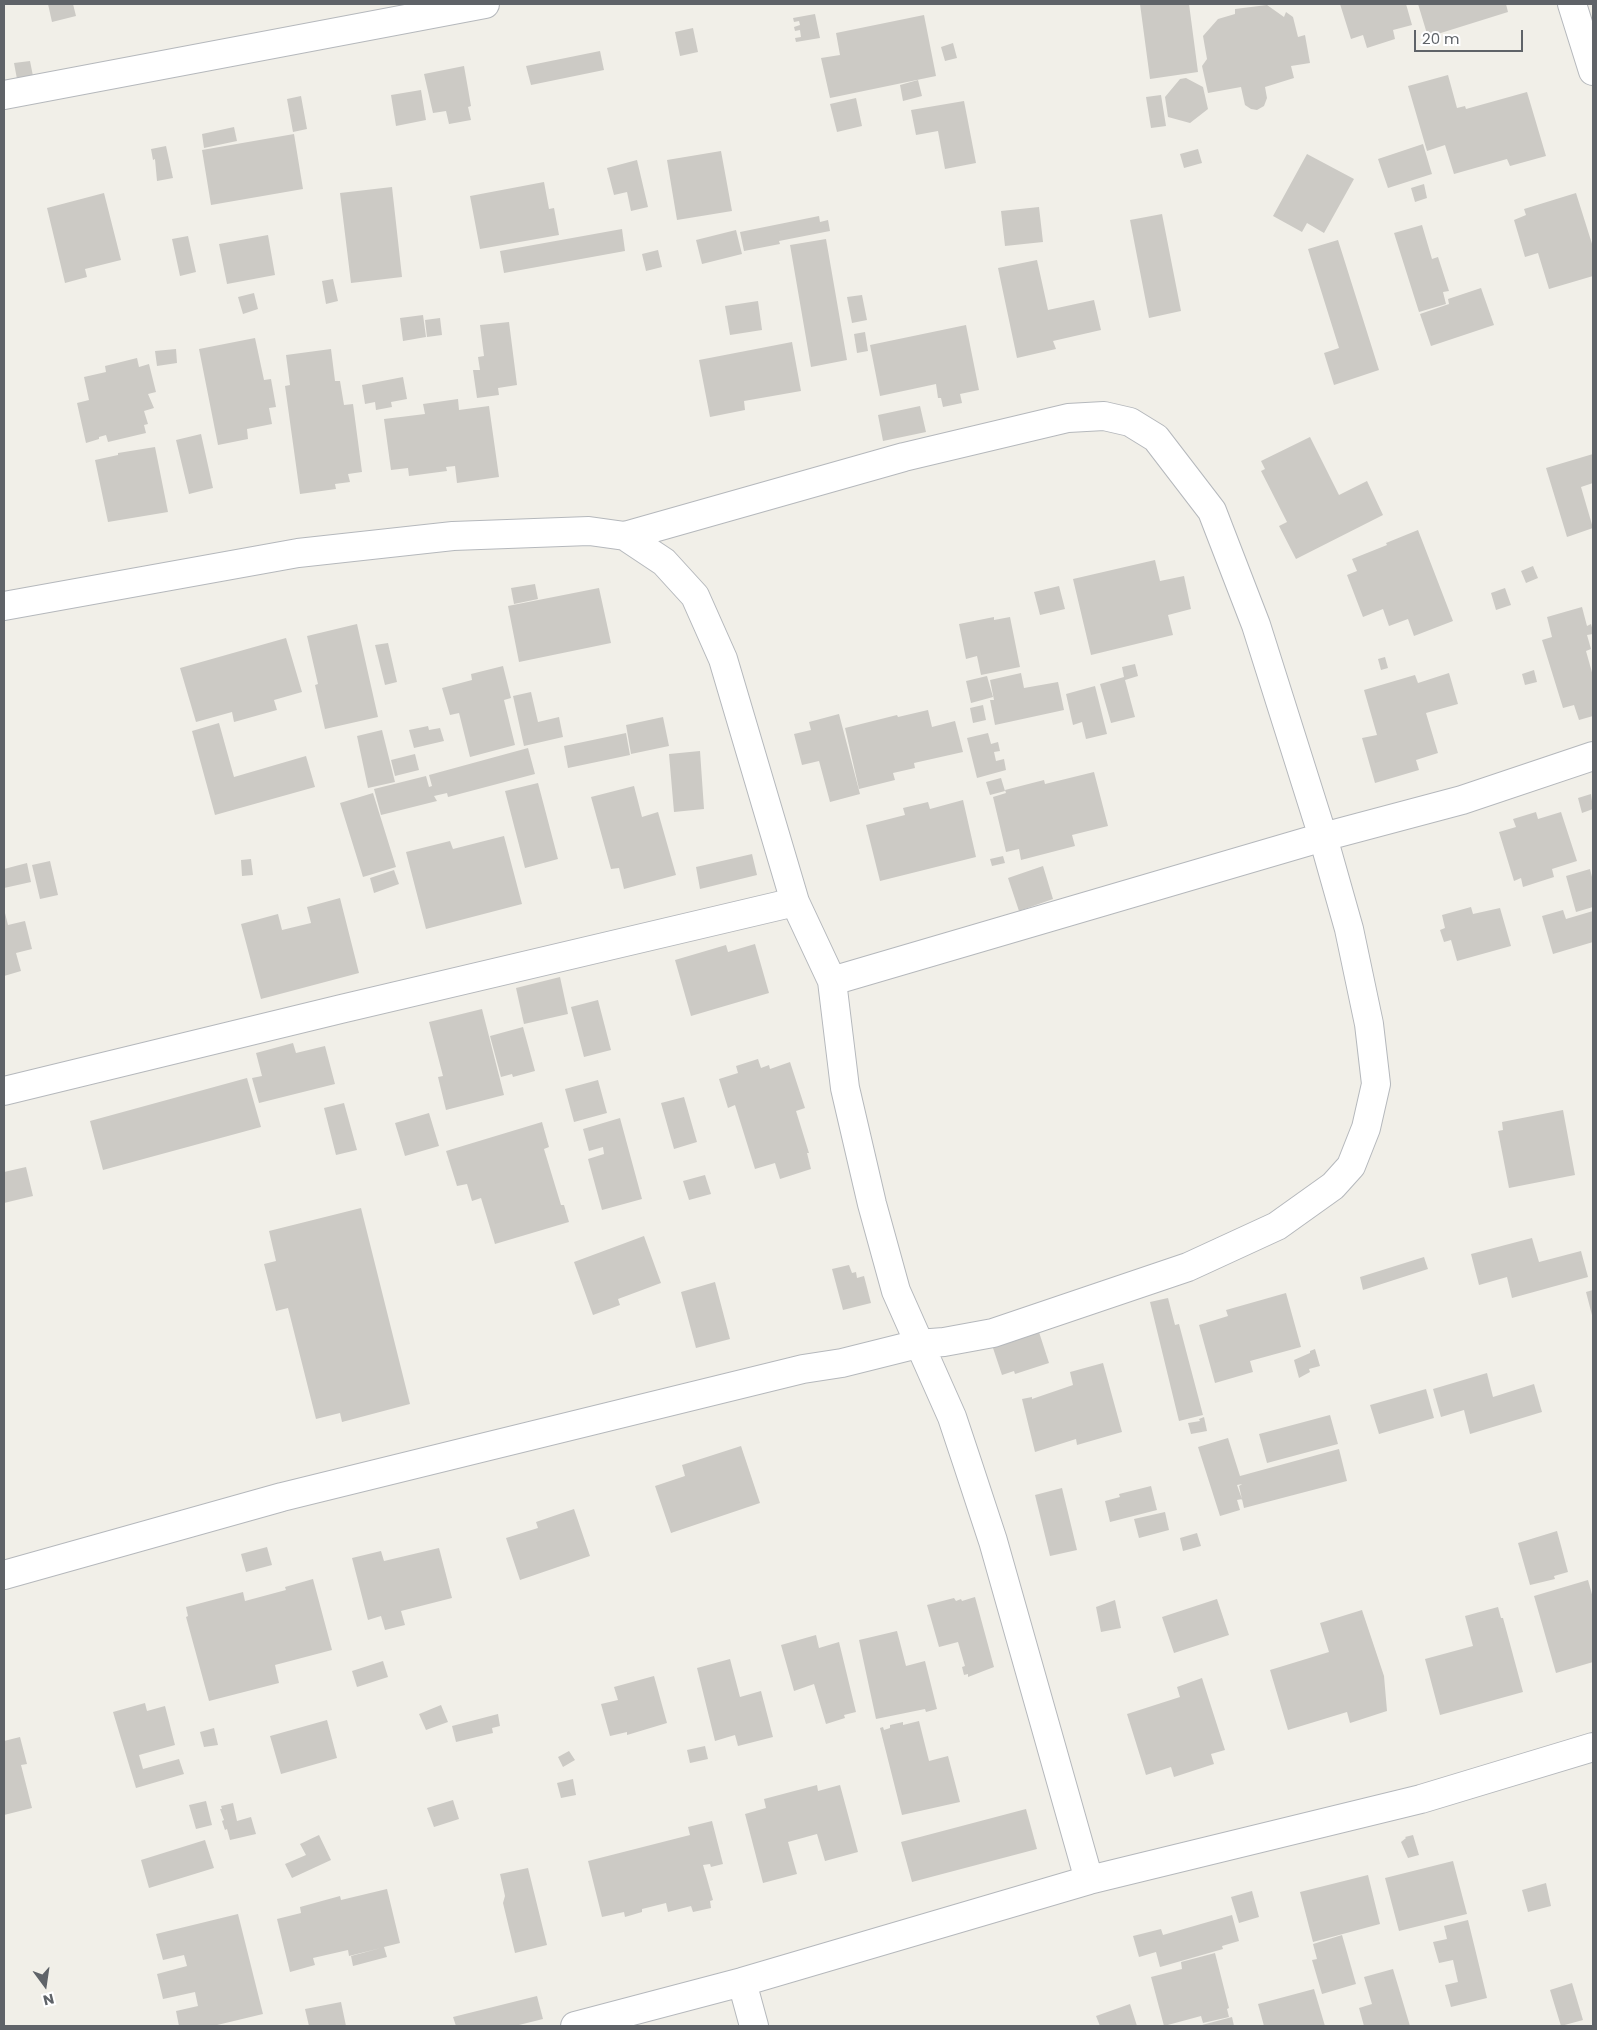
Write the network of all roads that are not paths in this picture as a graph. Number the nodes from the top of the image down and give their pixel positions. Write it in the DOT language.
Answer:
graph roads {
  1 [pos="485,4"];
  2 [pos="1572,4"];
  3 [pos="1593,71"];
  4 [pos="4,94"];
  5 [pos="626,536"];
  6 [pos="5,600"];
  7 [pos="1593,756"];
  8 [pos="1323,837"];
  9 [pos="795,902"];
  10 [pos="832,981"];
  11 [pos="4,1091"];
  12 [pos="918,1344"];
  13 [pos="4,1575"];
  14 [pos="1593,1747"];
  15 [pos="1089,1880"];
  16 [pos="742,1982"];
  17 [pos="575,2026"];
  18 [pos="754,2026"];
  1 -- 4 [label="street"];
  2 -- 3 [label="street"];
  5 -- 6 [label="street"];
  5 -- 8 [label="street"];
  5 -- 9 [label="street"];
  7 -- 8 [label="street"];
  8 -- 10 [label="street"];
  8 -- 12 [label="street"];
  9 -- 10 [label="street"];
  9 -- 11 [label="street"];
  10 -- 12 [label="street"];
  12 -- 13 [label="street"];
  12 -- 15 [label="street"];
  14 -- 15 [label="street"];
  15 -- 16 [label="street"];
  16 -- 17 [label="street"];
  16 -- 18 [label="street"];
}
